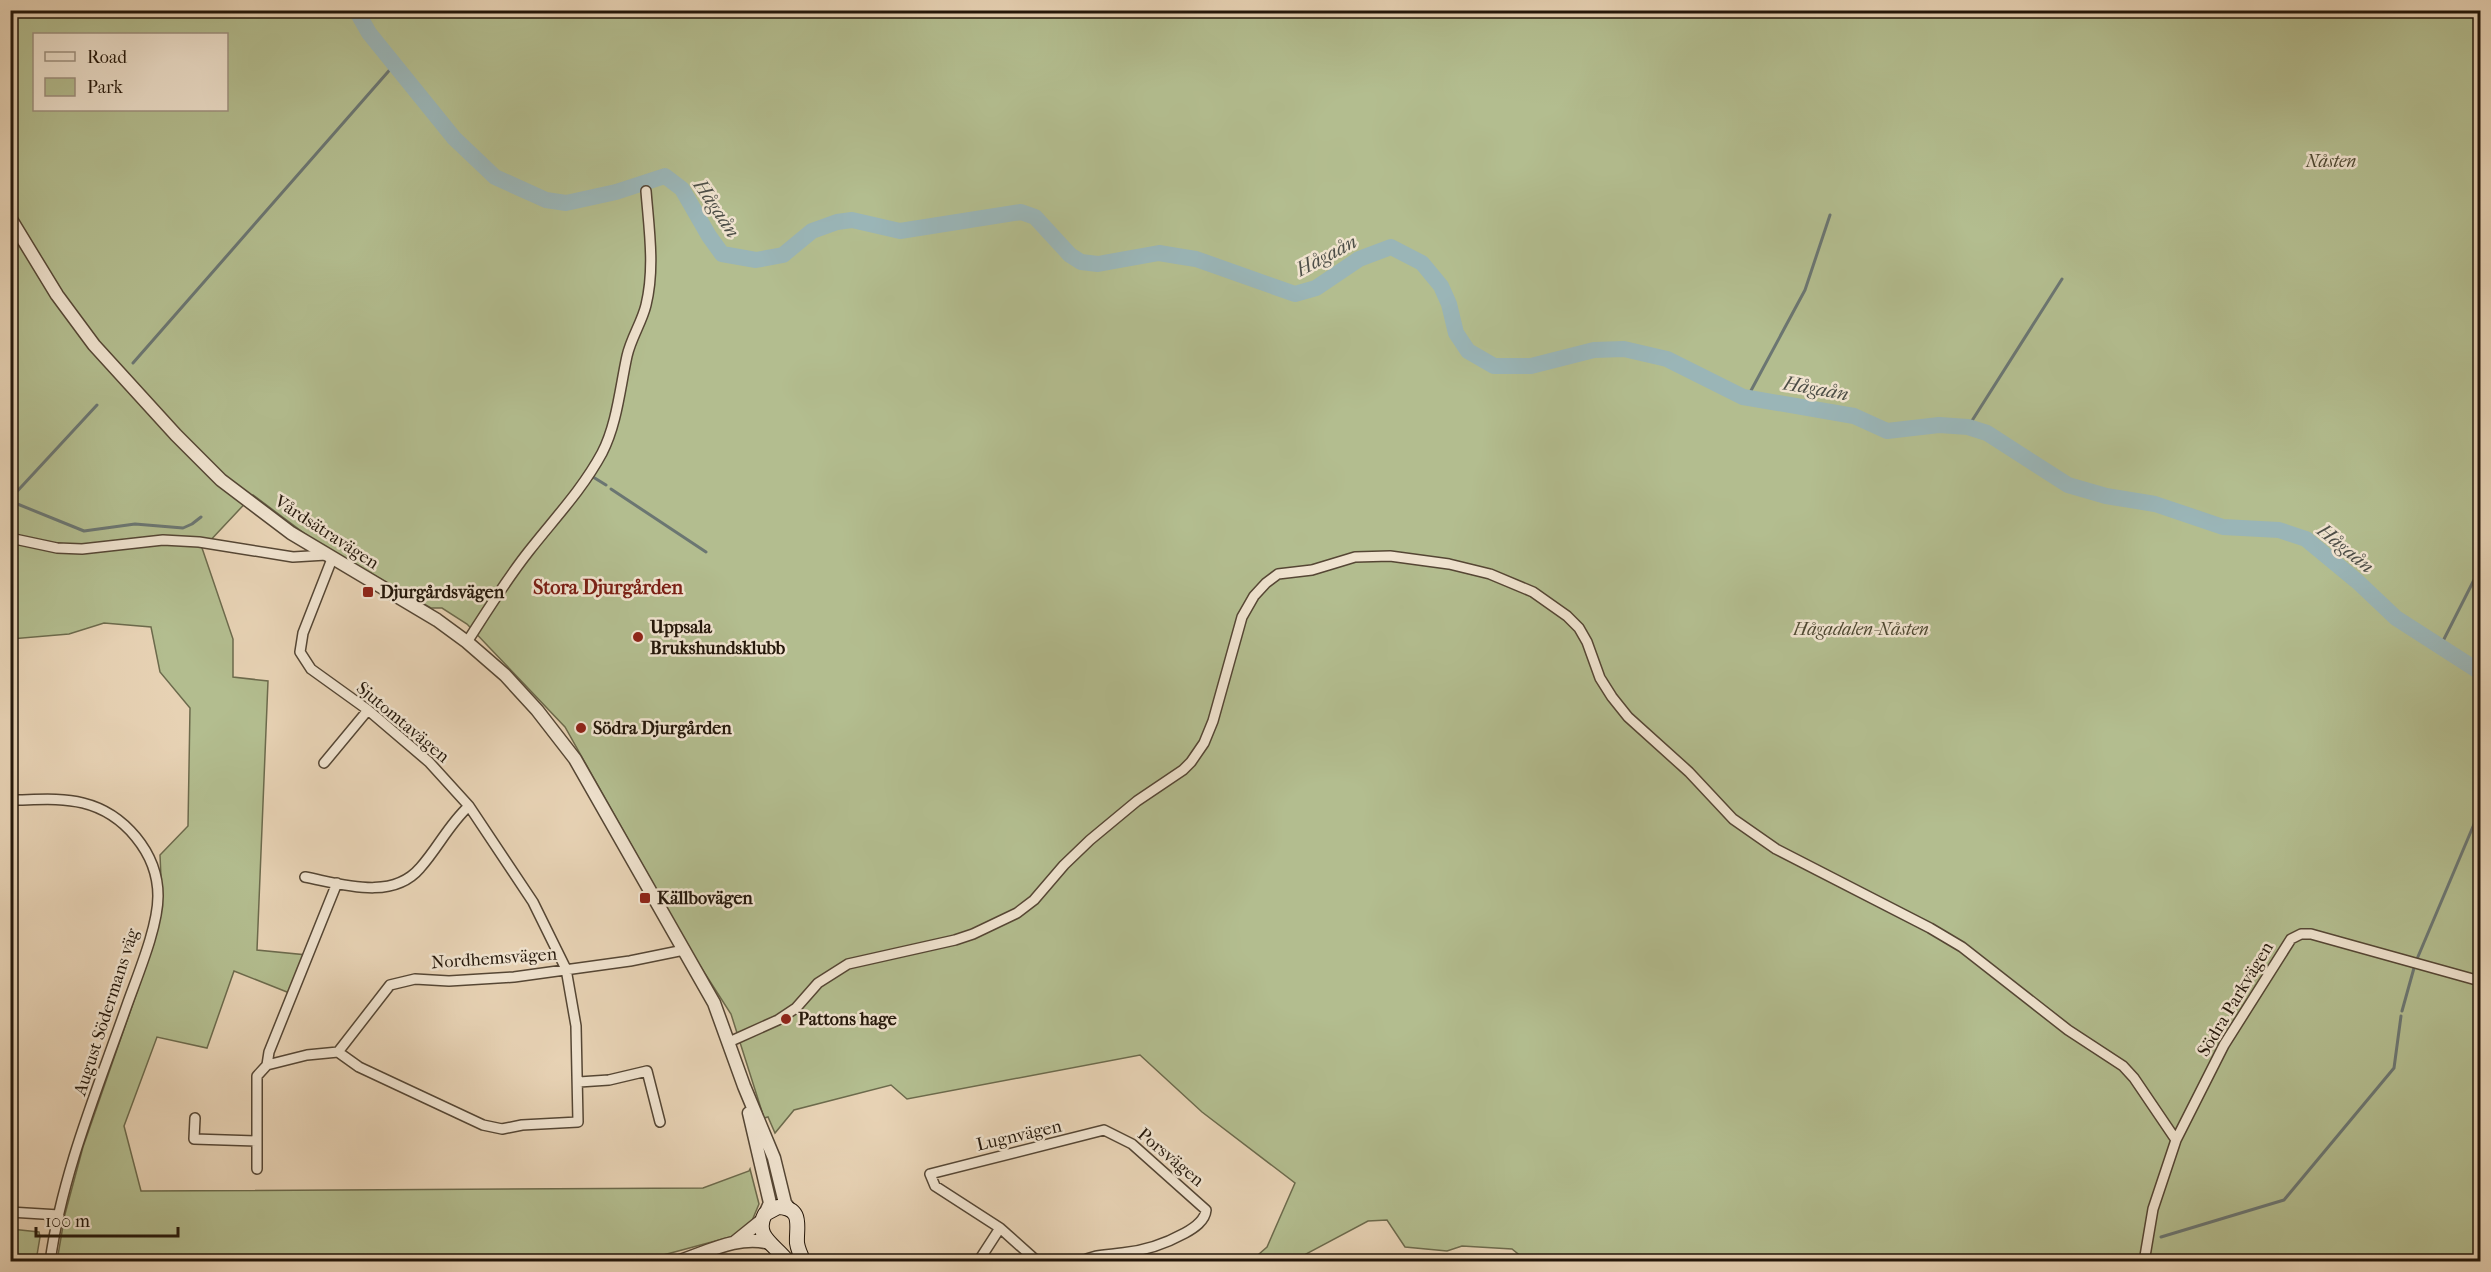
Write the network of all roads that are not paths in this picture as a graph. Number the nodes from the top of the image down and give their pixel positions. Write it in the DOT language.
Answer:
graph roads {
  1 [pos="646,191"];
  2 [pos="10,218"];
  3 [pos="10,538"];
  4 [pos="329,557"];
  5 [pos="467,642"];
  6 [pos="368,710"];
  7 [pos="324,763"];
  8 [pos="10,800"];
  9 [pos="469,806"];
  10 [pos="305,877"];
  11 [pos="337,883"];
  12 [pos="684,950"];
  13 [pos="566,969"];
  14 [pos="2481,981"];
  15 [pos="729,1042"];
  16 [pos="338,1052"];
  17 [pos="267,1065"];
  18 [pos="579,1082"];
  19 [pos="744,1086"];
  20 [pos="195,1118"];
  21 [pos="660,1122"];
  22 [pos="1115,1133"];
  23 [pos="2176,1140"];
  24 [pos="257,1141"];
  25 [pos="257,1169"];
  26 [pos="791,1211"];
  27 [pos="10,1212"];
  28 [pos="59,1215"];
  29 [pos="763,1218"];
  30 [pos="1000,1228"];
  31 [pos="798,1232"];
  32 [pos="732,1244"];
  33 [pos="772,1244"];
  34 [pos="50,1262"];
  35 [pos="677,1262"];
  36 [pos="788,1262"];
  37 [pos="804,1262"];
  38 [pos="978,1262"];
  39 [pos="1038,1262"];
  40 [pos="1081,1262"];
  41 [pos="2144,1262"];
  1 -- 5 [label="street"];
  2 -- 4 [label="street, Vårdsätravägen"];
  3 -- 4 [label="street"];
  4 -- 5 [label="street, Vårdsätravägen"];
  4 -- 6 [label="street, Sjutomtavägen"];
  5 -- 12 [label="street, Vårdsätravägen"];
  6 -- 7 [label="street"];
  6 -- 9 [label="street, Sjutomtavägen"];
  8 -- 28 [label="street, August Södermans väg"];
  9 -- 11 [label="street"];
  9 -- 13 [label="street, Sjutomtavägen"];
  10 -- 11 [label="street"];
  11 -- 17 [label="street"];
  12 -- 13 [label="street, Nordhemsvägen"];
  12 -- 15 [label="street, Vårdsätravägen"];
  13 -- 16 [label="street, Nordhemsvägen"];
  13 -- 18 [label="street"];
  14 -- 23 [label="street, Södra Parkvägen"];
  15 -- 19 [label="street, Vårdsätravägen"];
  15 -- 23 [label="street"];
  16 -- 17 [label="street"];
  16 -- 18 [label="street"];
  17 -- 24 [label="street"];
  18 -- 21 [label="street"];
  19 -- 26 [label="street, Vårdsätravägen"];
  19 -- 29 [label="street, Vårdsätravägen"];
  20 -- 24 [label="street"];
  22 -- 30 [label="street, Lugnvägen"];
  22 -- 40 [label="street, Porsvägen"];
  23 -- 41 [label="street, Södra Parkvägen"];
  24 -- 25 [label="street"];
  26 -- 29 [label="main road"];
  26 -- 31 [label="main road"];
  27 -- 28 [label="street"];
  28 -- 34 [label="street, August Södermans väg"];
  29 -- 32 [label="street"];
  29 -- 33 [label="main road"];
  30 -- 38 [label="street"];
  30 -- 39 [label="street"];
  31 -- 33 [label="main road"];
  31 -- 37 [label="main road"];
  32 -- 33 [label="street"];
  32 -- 35 [label="street"];
  33 -- 36 [label="main road"];
}
